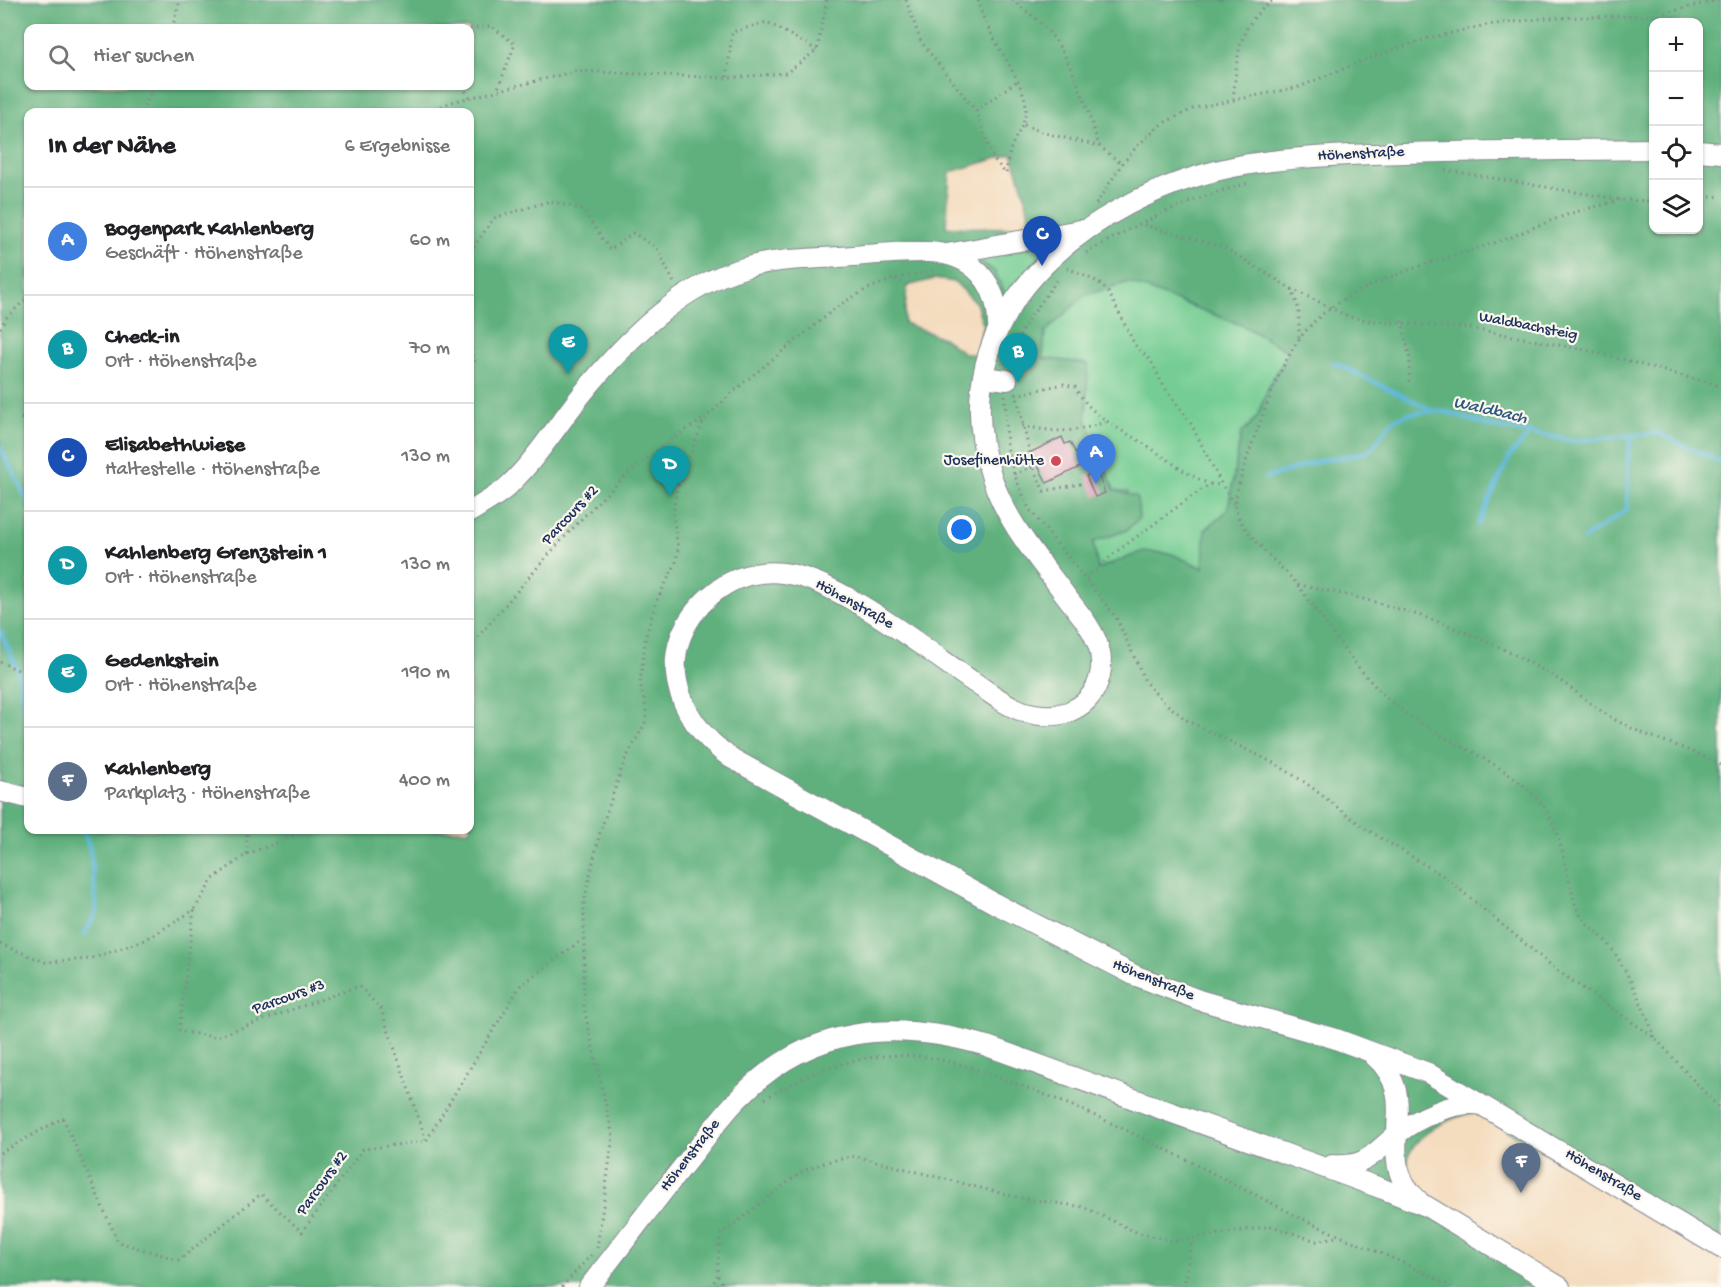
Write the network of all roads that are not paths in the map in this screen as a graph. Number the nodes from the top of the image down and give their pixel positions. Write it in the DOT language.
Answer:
graph roads {
  1 [pos="1649,149"];
  2 [pos="1703,152"];
  3 [pos="1721,153"];
  4 [pos="1083,230"];
  5 [pos="947,254"];
  6 [pos="998,325"];
  7 [pos="983,377"];
  8 [pos="1011,388"];
  9 [pos="474,510"];
  10 [pos="0,791"];
  11 [pos="24,797"];
  12 [pos="1357,1047"];
  13 [pos="1484,1105"];
  14 [pos="1396,1134"];
  15 [pos="1294,1155"];
  16 [pos="1426,1206"];
  17 [pos="1721,1248"];
  18 [pos="589,1287"];
  19 [pos="1560,1287"];
  1 -- 4 [label="street, Höhenstraße"];
  2 -- 3 [label="street"];
  4 -- 5 [label="street, Höhenstraße"];
  4 -- 6 [label="street, Höhenstraße"];
  5 -- 6 [label="street, Höhenstraße"];
  5 -- 9 [label="street, Höhenstraße"];
  6 -- 7 [label="street, Höhenstraße"];
  7 -- 8 [label="street"];
  7 -- 12 [label="street, Höhenstraße"];
  10 -- 11 [label="street"];
  12 -- 13 [label="street, Höhenstraße"];
  12 -- 14 [label="street, Höhenstraße"];
  13 -- 14 [label="street, Höhenstraße"];
  13 -- 17 [label="street, Höhenstraße"];
  14 -- 15 [label="street, Höhenstraße"];
  14 -- 16 [label="street, Höhenstraße"];
  15 -- 16 [label="street, Höhenstraße"];
  15 -- 18 [label="street, Höhenstraße"];
  16 -- 19 [label="street, Höhenstraße"];
}
